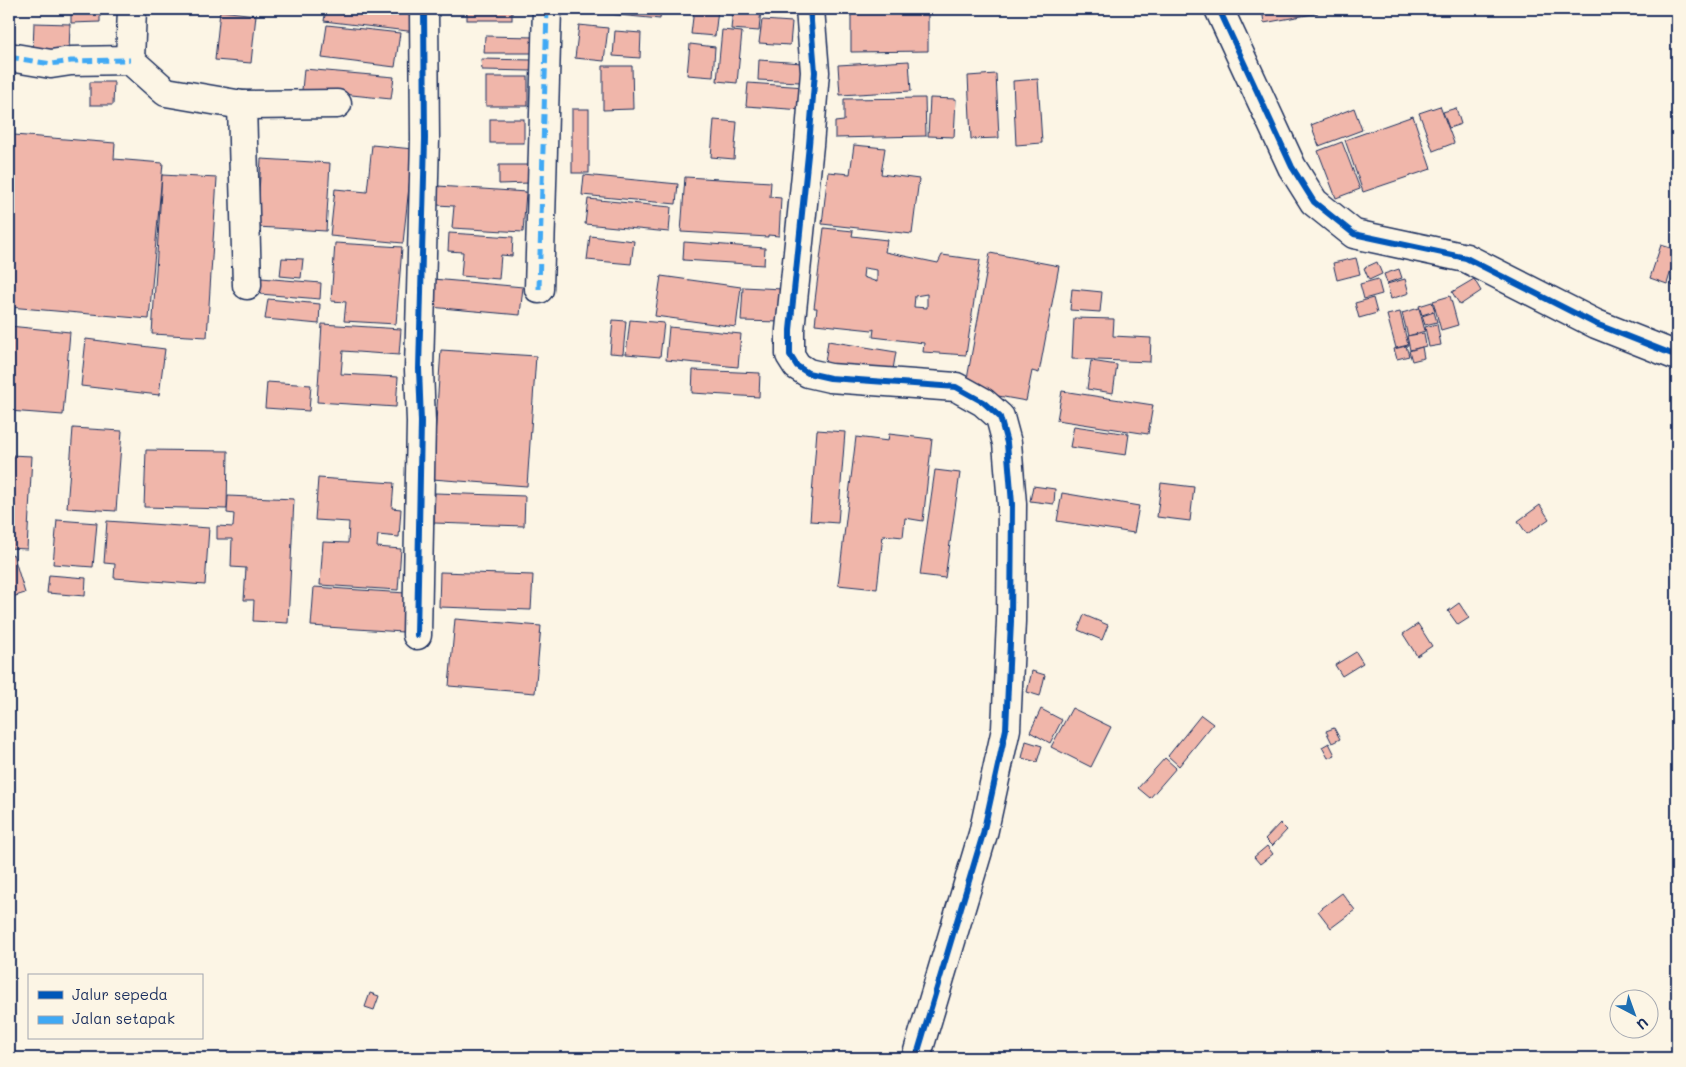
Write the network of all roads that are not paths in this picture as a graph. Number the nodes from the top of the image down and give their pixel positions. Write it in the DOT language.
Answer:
graph roads {
  1 [pos="132,9"];
  2 [pos="424,9"];
  3 [pos="547,9"];
  4 [pos="810,9"];
  5 [pos="1219,9"];
  6 [pos="9,57"];
  7 [pos="130,60"];
  8 [pos="242,104"];
  9 [pos="337,104"];
  10 [pos="248,285"];
  11 [pos="539,289"];
  12 [pos="1677,356"];
  13 [pos="417,635"];
  14 [pos="916,1058"];
  1 -- 7 [label="street"];
  2 -- 13 [label="street"];
  3 -- 11 [label="street"];
  4 -- 14 [label="street"];
  5 -- 12 [label="street"];
  6 -- 7 [label="street"];
  7 -- 8 [label="street"];
  8 -- 9 [label="street"];
  8 -- 10 [label="street"];
}
